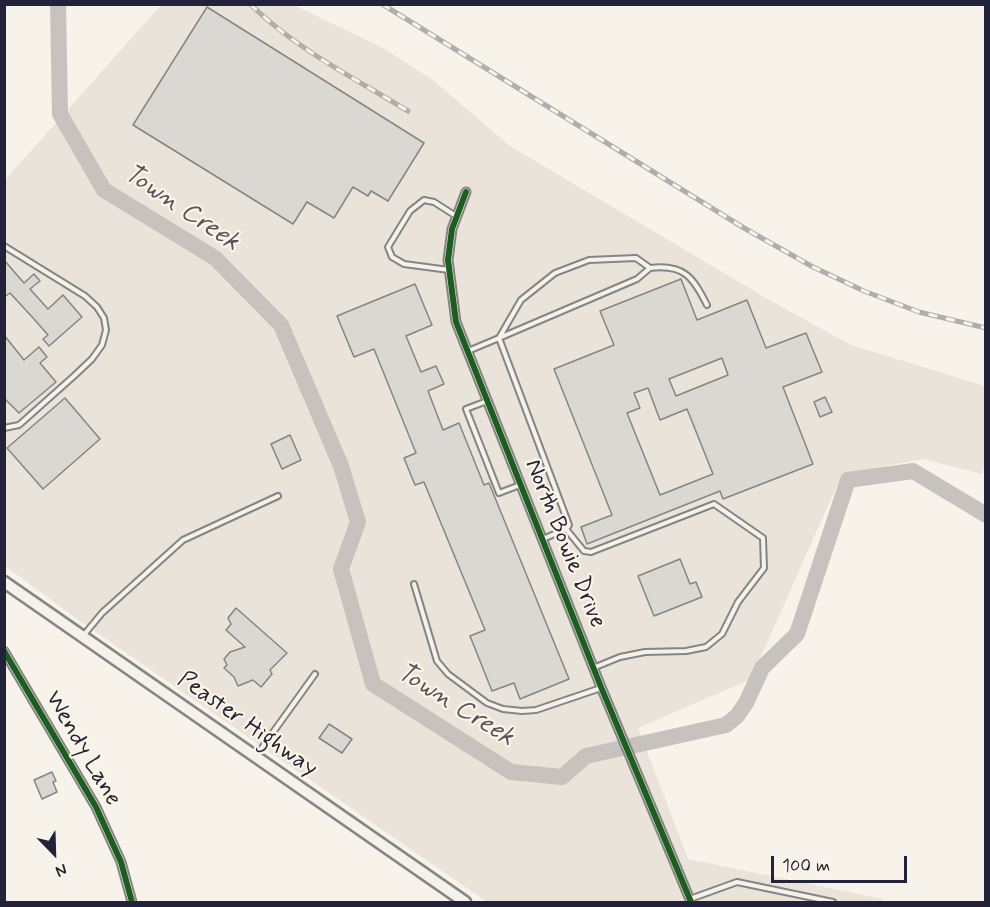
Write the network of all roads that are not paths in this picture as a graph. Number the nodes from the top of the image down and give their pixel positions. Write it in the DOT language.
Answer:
graph roads {
  1 [pos="466,192"];
  2 [pos="456,216"];
  3 [pos="4,246"];
  4 [pos="650,268"];
  5 [pos="449,270"];
  6 [pos="707,305"];
  7 [pos="499,338"];
  8 [pos="468,351"];
  9 [pos="487,401"];
  10 [pos="4,428"];
  11 [pos="521,485"];
  12 [pos="278,496"];
  13 [pos="566,529"];
  14 [pos="542,539"];
  15 [pos="4,582"];
  16 [pos="414,584"];
  17 [pos="83,636"];
  18 [pos="4,651"];
  19 [pos="594,668"];
  20 [pos="315,674"];
  21 [pos="602,687"];
  22 [pos="256,757"];
  23 [pos="690,901"];
  24 [pos="132,903"];
  25 [pos="465,903"];
  26 [pos="833,903"];
  1 -- 2 [label="street, North Bowie Drive"];
  2 -- 5 [label="street, North Bowie Drive"];
  2 -- 5 [label="lane"];
  3 -- 10 [label="lane"];
  4 -- 6 [label="lane"];
  4 -- 7 [label="lane"];
  4 -- 7 [label="lane"];
  5 -- 8 [label="street, North Bowie Drive"];
  7 -- 8 [label="lane"];
  7 -- 13 [label="lane"];
  8 -- 9 [label="street, North Bowie Drive"];
  9 -- 11 [label="street, North Bowie Drive"];
  9 -- 11 [label="lane"];
  11 -- 14 [label="street, North Bowie Drive"];
  12 -- 17 [label="lane"];
  13 -- 14 [label="lane"];
  13 -- 19 [label="lane"];
  14 -- 19 [label="street, North Bowie Drive"];
  15 -- 17 [label="main road, Peaster Highway"];
  16 -- 21 [label="lane"];
  17 -- 22 [label="main road, Peaster Highway"];
  18 -- 24 [label="street, Wendy Lane"];
  19 -- 21 [label="street, North Bowie Drive"];
  20 -- 22 [label="lane"];
  21 -- 23 [label="street, North Bowie Drive"];
  22 -- 25 [label="main road, Peaster Highway"];
  23 -- 26 [label="lane"];
}
